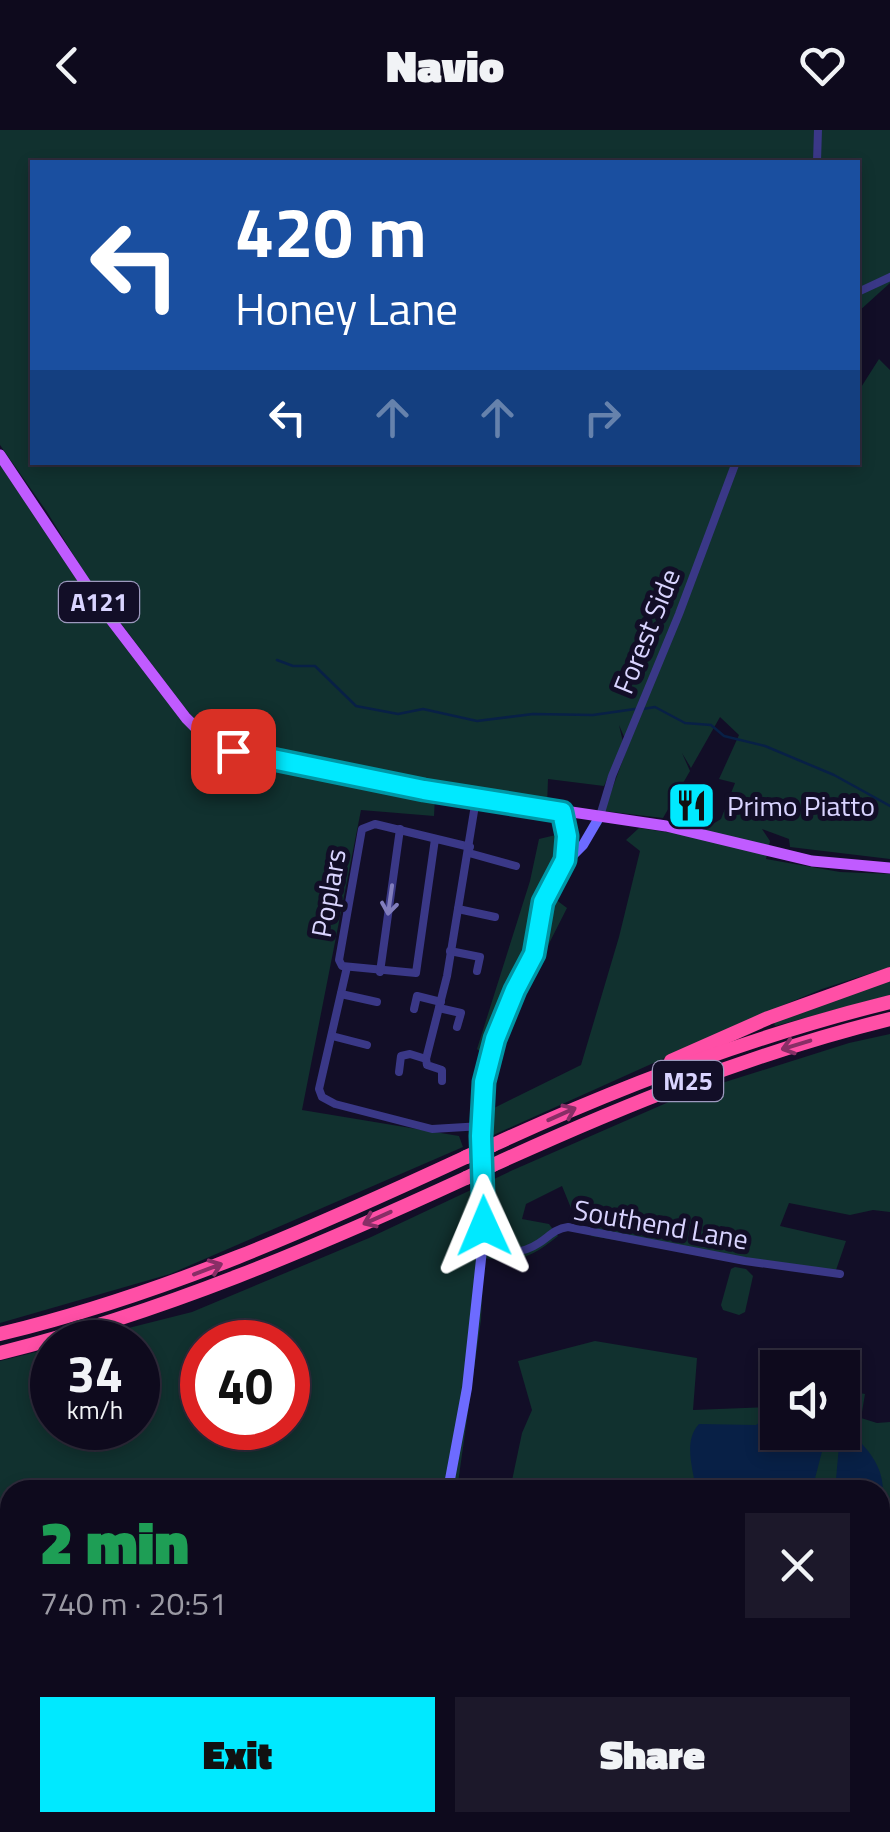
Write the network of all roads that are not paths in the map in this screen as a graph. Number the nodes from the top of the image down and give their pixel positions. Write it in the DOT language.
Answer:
graph roads {
  1 [pos="818,130"];
  2 [pos="817,160"];
  3 [pos="890,277"];
  4 [pos="860,291"];
  5 [pos="0,455"];
  6 [pos="735,465"];
  7 [pos="476,799"];
  8 [pos="562,812"];
  9 [pos="600,816"];
  10 [pos="400,829"];
  11 [pos="435,839"];
  12 [pos="469,850"];
  13 [pos="516,866"];
  14 [pos="562,866"];
  15 [pos="890,868"];
  16 [pos="458,909"];
  17 [pos="495,917"];
  18 [pos="450,952"];
  19 [pos="347,967"];
  20 [pos="477,971"];
  21 [pos="380,972"];
  22 [pos="890,974"];
  23 [pos="341,994"];
  24 [pos="377,1002"];
  25 [pos="890,1002"];
  26 [pos="440,1005"];
  27 [pos="414,1009"];
  28 [pos="890,1019"];
  29 [pos="457,1027"];
  30 [pos="332,1036"];
  31 [pos="367,1045"];
  32 [pos="426,1059"];
  33 [pos="451,1062"];
  34 [pos="399,1072"];
  35 [pos="632,1085"];
  36 [pos="482,1126"];
  37 [pos="482,1250"];
  38 [pos="840,1274"];
  39 [pos="0,1334"];
  40 [pos="0,1353"];
  41 [pos="450,1480"];
  1 -- 2 [label="street"];
  3 -- 4 [label="street"];
  5 -- 7 [label="main road, A121"];
  6 -- 9 [label="street, Forest Side"];
  7 -- 8 [label="main road, A121"];
  7 -- 12 [label="street"];
  8 -- 9 [label="main road, A121"];
  8 -- 14 [label="street"];
  9 -- 14 [label="street"];
  9 -- 15 [label="main road, A121"];
  10 -- 11 [label="street"];
  10 -- 19 [label="street, Poplars"];
  10 -- 21 [label="street, one-way"];
  11 -- 12 [label="street"];
  11 -- 21 [label="street, Poplars"];
  12 -- 13 [label="street"];
  12 -- 16 [label="street"];
  14 -- 36 [label="street"];
  16 -- 17 [label="street"];
  16 -- 18 [label="street"];
  18 -- 20 [label="street"];
  18 -- 26 [label="street"];
  19 -- 21 [label="street, Poplars"];
  19 -- 23 [label="street"];
  22 -- 35 [label="highway, M25"];
  23 -- 24 [label="street"];
  23 -- 30 [label="street"];
  25 -- 35 [label="highway, M25"];
  26 -- 27 [label="street"];
  26 -- 29 [label="street"];
  26 -- 32 [label="street"];
  28 -- 40 [label="highway, M25, one-way, bridge"];
  30 -- 31 [label="street"];
  30 -- 36 [label="street"];
  32 -- 33 [label="street"];
  32 -- 34 [label="street"];
  39 -- 35 [label="highway, M25, one-way, bridge"];
  36 -- 37 [label="street"];
  37 -- 38 [label="street, Southend Lane"];
  37 -- 41 [label="street"];
}
